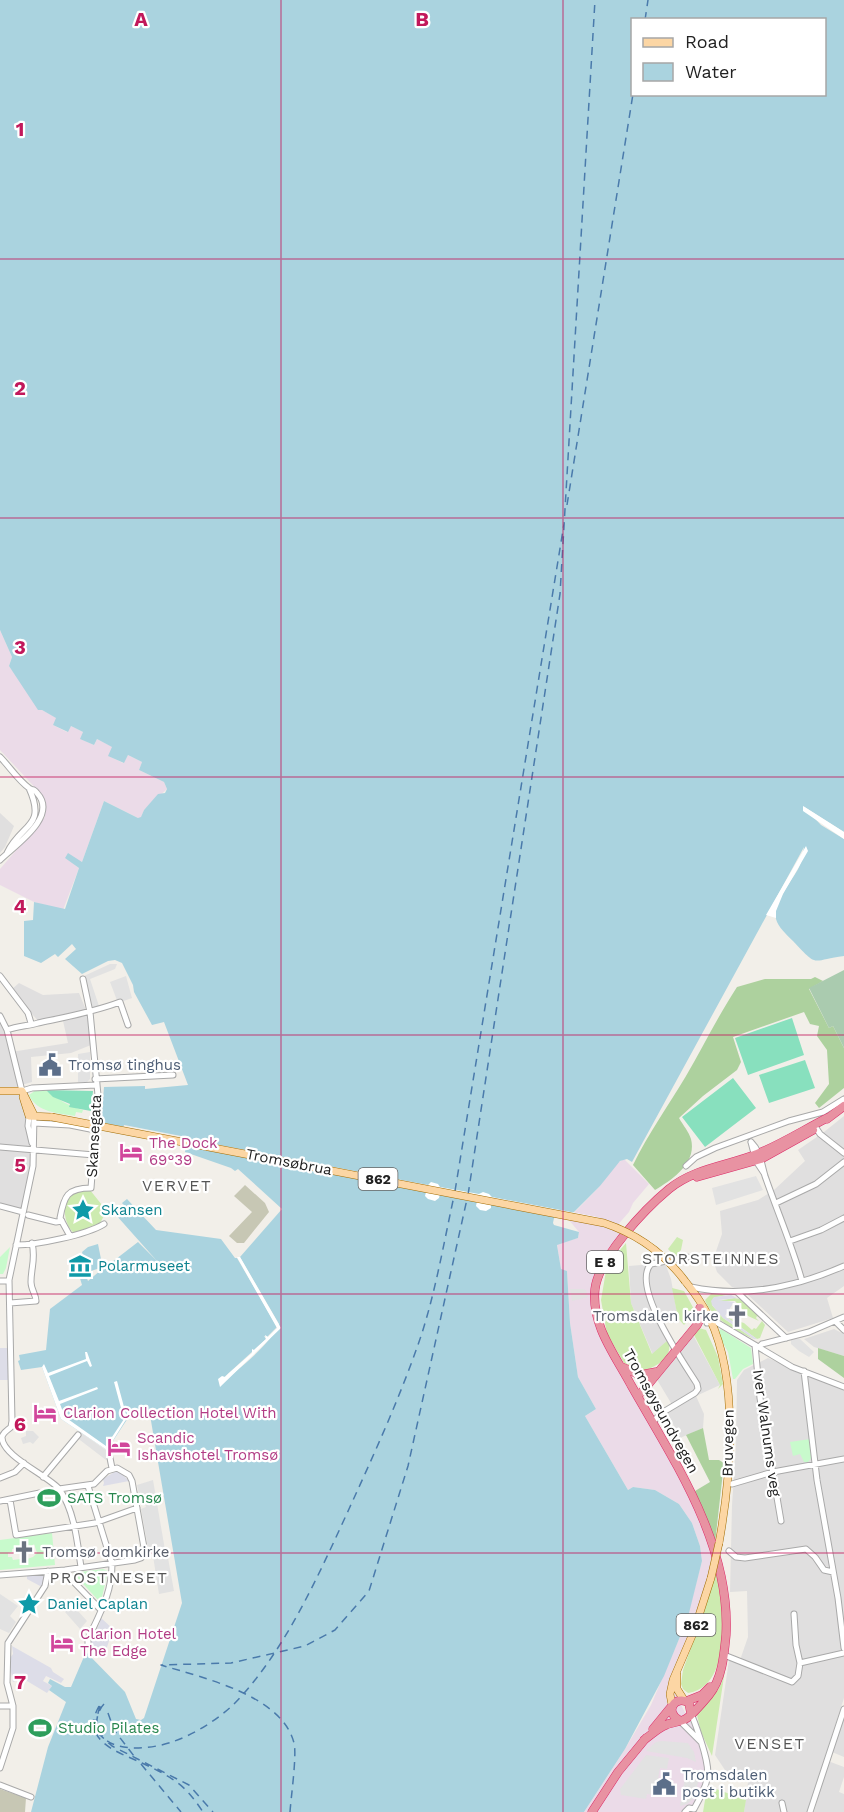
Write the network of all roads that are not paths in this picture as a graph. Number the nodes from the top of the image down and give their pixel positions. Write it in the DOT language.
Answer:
graph roads {
  1 [pos="0,756"];
  2 [pos="0,860"];
  3 [pos="0,976"];
  4 [pos="83,979"];
  5 [pos="90,1012"];
  6 [pos="0,1016"];
  7 [pos="31,1023"];
  8 [pos="128,1025"];
  9 [pos="7,1030"];
  10 [pos="173,1076"];
  11 [pos="96,1082"];
  12 [pos="0,1090"];
  13 [pos="23,1093"];
  14 [pos="844,1099"];
  15 [pos="844,1106"];
  16 [pos="32,1118"];
  17 [pos="817,1129"];
  18 [pos="95,1130"];
  19 [pos="748,1136"];
  20 [pos="0,1147"];
  21 [pos="33,1147"];
  22 [pos="844,1153"];
  23 [pos="94,1155"];
  24 [pos="757,1157"];
  25 [pos="844,1162"];
  26 [pos="686,1166"];
  27 [pos="776,1203"];
  28 [pos="0,1206"];
  29 [pos="26,1213"];
  30 [pos="844,1218"];
  31 [pos="62,1221"];
  32 [pos="104,1224"];
  33 [pos="70,1236"];
  34 [pos="790,1241"];
  35 [pos="32,1243"];
  36 [pos="16,1245"];
  37 [pos="687,1257"];
  38 [pos="844,1266"];
  39 [pos="0,1281"];
  40 [pos="9,1281"];
  41 [pos="685,1281"];
  42 [pos="802,1281"];
  43 [pos="692,1291"];
  44 [pos="710,1291"];
  45 [pos="737,1292"];
  46 [pos="10,1303"];
  47 [pos="700,1304"];
  48 [pos="844,1317"];
  49 [pos="709,1322"];
  50 [pos="836,1322"];
  51 [pos="844,1330"];
  52 [pos="786,1338"];
  53 [pos="757,1346"];
  54 [pos="676,1350"];
  55 [pos="621,1367"];
  56 [pos="662,1368"];
  57 [pos="804,1371"];
  58 [pos="844,1387"];
  59 [pos="637,1395"];
  60 [pos="652,1422"];
  61 [pos="78,1435"];
  62 [pos="110,1458"];
  63 [pos="844,1459"];
  64 [pos="24,1463"];
  65 [pos="815,1464"];
  66 [pos="112,1468"];
  67 [pos="773,1472"];
  68 [pos="43,1477"];
  69 [pos="0,1478"];
  70 [pos="732,1484"];
  71 [pos="88,1486"];
  72 [pos="59,1489"];
  73 [pos="10,1500"];
  74 [pos="0,1501"];
  75 [pos="137,1508"];
  76 [pos="99,1521"];
  77 [pos="781,1521"];
  78 [pos="75,1526"];
  79 [pos="729,1551"];
  80 [pos="112,1564"];
  81 [pos="81,1567"];
  82 [pos="65,1570"];
  83 [pos="48,1571"];
  84 [pos="833,1572"];
  85 [pos="0,1575"];
  86 [pos="101,1610"];
  87 [pos="794,1614"];
  88 [pos="88,1639"];
  89 [pos="0,1648"];
  90 [pos="844,1648"];
  91 [pos="7,1650"];
  92 [pos="844,1653"];
  93 [pos="724,1655"];
  94 [pos="800,1663"];
  95 [pos="678,1671"];
  96 [pos="716,1683"];
  97 [pos="685,1701"];
  98 [pos="0,1706"];
  99 [pos="14,1706"];
  100 [pos="672,1706"];
  101 [pos="844,1709"];
  102 [pos="691,1713"];
  103 [pos="679,1720"];
  104 [pos="644,1740"];
  105 [pos="701,1742"];
  106 [pos="0,1768"];
  107 [pos="0,1785"];
  108 [pos="31,1797"];
  109 [pos="782,1803"];
  110 [pos="695,1811"];
  111 [pos="592,1812"];
  112 [pos="685,1812"];
  113 [pos="784,1812"];
  114 [pos="810,1812"];
  1 -- 2 [label="street"];
  3 -- 7 [label="street"];
  4 -- 5 [label="street, Skansegata"];
  5 -- 7 [label="street"];
  5 -- 8 [label="street"];
  5 -- 11 [label="street, Skansegata"];
  6 -- 9 [label="street"];
  7 -- 9 [label="street"];
  9 -- 13 [label="street"];
  10 -- 11 [label="street"];
  11 -- 13 [label="street"];
  11 -- 18 [label="street, Skansegata"];
  12 -- 13 [label="main road"];
  13 -- 16 [label="main road"];
  14 -- 19 [label="street"];
  15 -- 17 [label="highway, Tromsøysundvegen / E 8"];
  16 -- 18 [label="street"];
  16 -- 21 [label="street"];
  16 -- 41 [label="main road, Tromsøbrua / 862, bridge"];
  17 -- 22 [label="street"];
  17 -- 24 [label="highway, Tromsøysundvegen / E 8"];
  18 -- 23 [label="street, Skansegata"];
  19 -- 24 [label="street"];
  19 -- 26 [label="street"];
  20 -- 21 [label="street"];
  21 -- 23 [label="street"];
  21 -- 29 [label="street"];
  23 -- 31 [label="street, Skansegata"];
  24 -- 27 [label="street"];
  24 -- 55 [label="highway, Tromsøysundvegen / E 8"];
  25 -- 27 [label="street"];
  27 -- 34 [label="street"];
  28 -- 29 [label="street"];
  29 -- 31 [label="street"];
  29 -- 36 [label="street"];
  30 -- 34 [label="street"];
  31 -- 33 [label="street"];
  32 -- 33 [label="street"];
  33 -- 35 [label="street"];
  34 -- 42 [label="street"];
  35 -- 36 [label="street"];
  35 -- 46 [label="street"];
  36 -- 40 [label="street"];
  37 -- 54 [label="street"];
  38 -- 42 [label="street"];
  39 -- 40 [label="street"];
  40 -- 46 [label="street"];
  41 -- 43 [label="main road, Bruvegen / 862"];
  42 -- 45 [label="street"];
  43 -- 44 [label="street"];
  43 -- 47 [label="main road, Bruvegen / 862"];
  44 -- 45 [label="street"];
  44 -- 47 [label="street"];
  45 -- 52 [label="street"];
  46 -- 64 [label="street"];
  47 -- 49 [label="main road, Bruvegen / 862"];
  47 -- 54 [label="highway"];
  48 -- 50 [label="street"];
  49 -- 53 [label="street"];
  49 -- 95 [label="main road, Bruvegen / 862, bridge"];
  50 -- 51 [label="street"];
  50 -- 52 [label="street"];
  52 -- 53 [label="street"];
  53 -- 57 [label="street"];
  53 -- 67 [label="street, Iver Walnums veg"];
  54 -- 56 [label="highway"];
  54 -- 60 [label="street"];
  55 -- 56 [label="highway"];
  55 -- 59 [label="highway, Tromsøysundvegen / E 8"];
  56 -- 59 [label="highway"];
  57 -- 58 [label="street"];
  57 -- 65 [label="street"];
  59 -- 60 [label="highway, Tromsøysundvegen / E 8"];
  60 -- 93 [label="highway, Tromsøysundvegen / E 8"];
  61 -- 68 [label="street"];
  62 -- 66 [label="street"];
  63 -- 65 [label="street"];
  64 -- 68 [label="street"];
  64 -- 69 [label="street"];
  65 -- 67 [label="street"];
  65 -- 84 [label="street"];
  66 -- 71 [label="street"];
  66 -- 75 [label="street"];
  67 -- 70 [label="street"];
  67 -- 77 [label="street, Iver Walnums veg"];
  68 -- 72 [label="street"];
  71 -- 72 [label="street"];
  71 -- 76 [label="street"];
  72 -- 73 [label="street"];
  72 -- 78 [label="street"];
  73 -- 74 [label="street"];
  73 -- 78 [label="street"];
  75 -- 76 [label="street"];
  75 -- 80 [label="street"];
  76 -- 78 [label="street"];
  76 -- 80 [label="street"];
  78 -- 81 [label="street"];
  79 -- 84 [label="street"];
  80 -- 81 [label="street"];
  80 -- 86 [label="street"];
  81 -- 82 [label="street"];
  82 -- 83 [label="street"];
  82 -- 86 [label="street"];
  83 -- 85 [label="street"];
  83 -- 91 [label="street"];
  84 -- 90 [label="street"];
  86 -- 88 [label="street"];
  87 -- 94 [label="street"];
  89 -- 91 [label="street"];
  91 -- 99 [label="street"];
  92 -- 94 [label="street"];
  93 -- 94 [label="street"];
  93 -- 96 [label="highway, Tromsøysundvegen / E 8"];
  95 -- 97 [label="main road"];
  95 -- 100 [label="main road, 862"];
  96 -- 97 [label="highway, E 8"];
  96 -- 102 [label="highway, Tromsøysundvegen / E 8"];
  97 -- 100 [label="highway, E 8"];
  97 -- 102 [label="highway"];
  98 -- 99 [label="street"];
  99 -- 106 [label="street"];
  100 -- 103 [label="highway"];
  100 -- 104 [label="highway, E 8"];
  101 -- 114 [label="street"];
  102 -- 103 [label="highway, E 8"];
  102 -- 105 [label="street"];
  103 -- 104 [label="highway, E 8"];
  103 -- 105 [label="street"];
  104 -- 111 [label="highway, E 8"];
  105 -- 110 [label="street"];
  107 -- 108 [label="street"];
  109 -- 113 [label="street"];
  110 -- 112 [label="street"];
}
